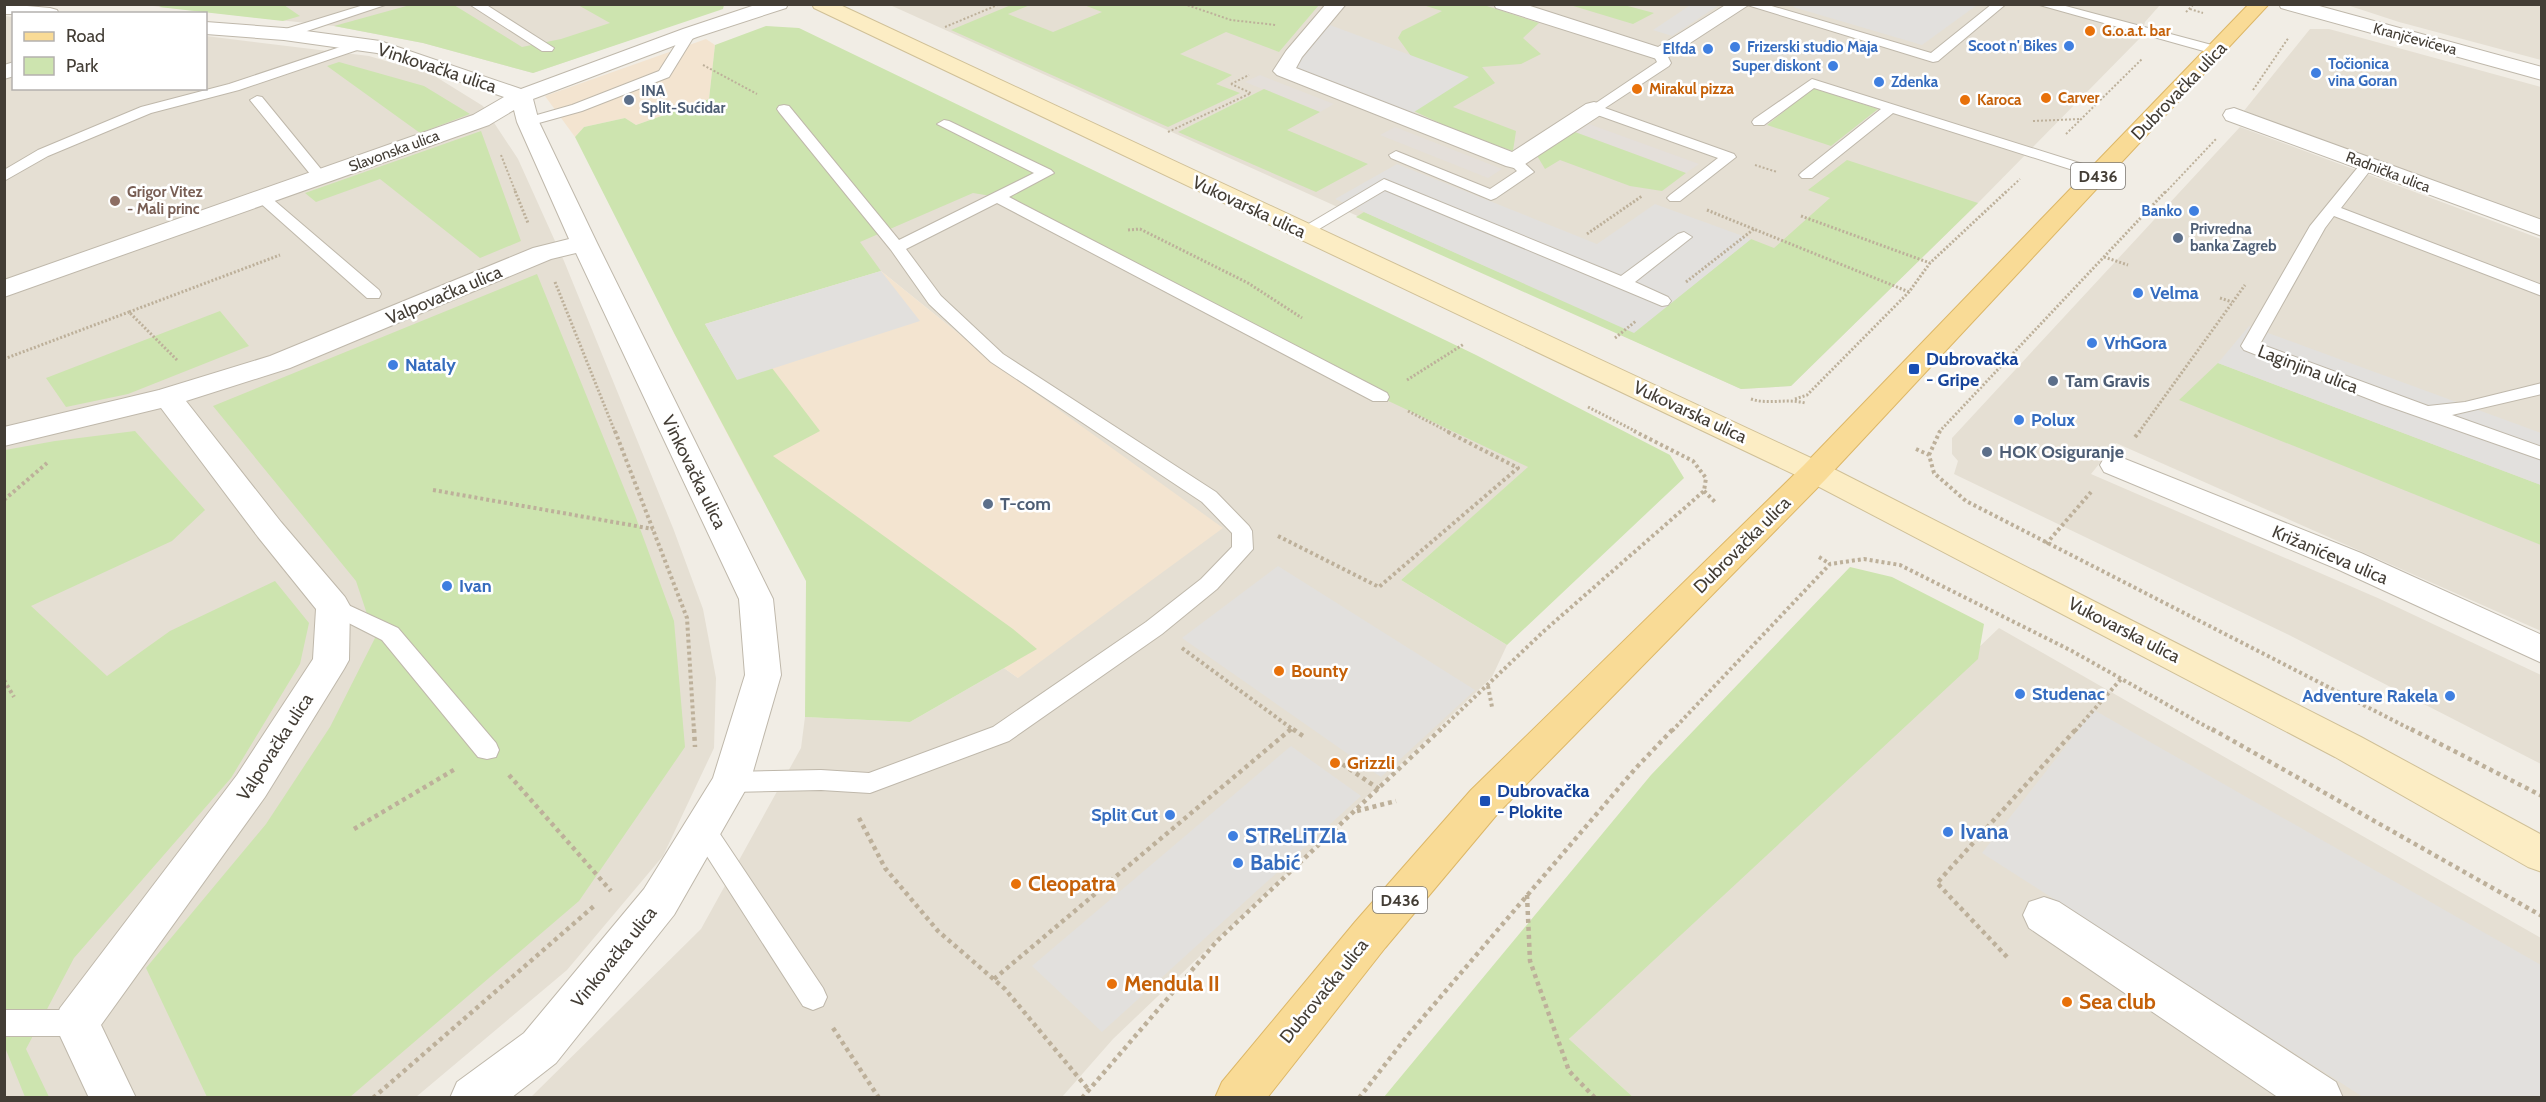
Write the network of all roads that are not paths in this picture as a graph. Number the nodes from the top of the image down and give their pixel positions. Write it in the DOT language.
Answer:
graph roads {
  1 [pos="382,4"];
  2 [pos="475,4"];
  3 [pos="779,4"];
  4 [pos="821,4"];
  5 [pos="1337,4"];
  6 [pos="1503,4"];
  7 [pos="1741,4"];
  8 [pos="1750,4"];
  9 [pos="2000,4"];
  10 [pos="2042,4"];
  11 [pos="2260,4"];
  12 [pos="2288,4"];
  13 [pos="4,8"];
  14 [pos="35,12"];
  15 [pos="207,28"];
  16 [pos="690,33"];
  17 [pos="284,34"];
  18 [pos="361,44"];
  19 [pos="548,48"];
  20 [pos="2218,51"];
  21 [pos="1660,54"];
  22 [pos="2541,74"];
  23 [pos="257,100"];
  24 [pos="1891,108"];
  25 [pos="525,109"];
  26 [pos="784,109"];
  27 [pos="1594,109"];
  28 [pos="2234,115"];
  29 [pos="1759,122"];
  30 [pos="944,124"];
  31 [pos="1396,154"];
  32 [pos="1514,161"];
  33 [pos="2368,164"];
  34 [pos="2100,174"];
  35 [pos="1807,176"];
  36 [pos="4,177"];
  37 [pos="320,177"];
  38 [pos="997,197"];
  39 [pos="1675,198"];
  40 [pos="264,199"];
  41 [pos="2332,210"];
  42 [pos="2541,230"];
  43 [pos="1303,232"];
  44 [pos="1684,237"];
  45 [pos="584,243"];
  46 [pos="897,247"];
  47 [pos="1623,283"];
  48 [pos="4,289"];
  49 [pos="2541,291"];
  50 [pos="373,294"];
  51 [pos="1662,301"];
  52 [pos="2541,388"];
  53 [pos="168,397"];
  54 [pos="1380,397"];
  55 [pos="2427,412"];
  56 [pos="4,436"];
  57 [pos="2541,454"];
  58 [pos="2115,465"];
  59 [pos="1815,472"];
  60 [pos="333,606"];
  61 [pos="2541,650"];
  62 [pos="487,750"];
  63 [pos="731,782"];
  64 [pos="703,829"];
  65 [pos="2541,855"];
  66 [pos="2044,915"];
  67 [pos="813,997"];
  68 [pos="4,1023"];
  69 [pos="76,1023"];
  70 [pos="113,1098"];
  71 [pos="473,1098"];
  72 [pos="1238,1098"];
  73 [pos="2320,1098"];
  1 -- 17 [label="lane"];
  2 -- 19 [label="lane"];
  3 -- 16 [label="street, Slavonska ulica"];
  4 -- 43 [label="street, Vukovarska ulica"];
  5 -- 32 [label="street"];
  6 -- 21 [label="street"];
  7 -- 21 [label="street"];
  8 -- 9 [label="lane"];
  10 -- 20 [label="lane"];
  11 -- 20 [label="main road, Dubrovačka ulica / D436"];
  12 -- 22 [label="street, Kranjčevićeva"];
  13 -- 14 [label="street"];
  15 -- 17 [label="street, Vinkovačka ulica"];
  16 -- 25 [label="street, Slavonska ulica"];
  16 -- 25 [label="lane"];
  17 -- 18 [label="street, Vinkovačka ulica"];
  18 -- 25 [label="street, Vinkovačka ulica"];
  18 -- 36 [label="lane"];
  20 -- 34 [label="main road, Dubrovačka ulica / D436"];
  21 -- 27 [label="lane"];
  23 -- 37 [label="lane"];
  24 -- 29 [label="lane"];
  24 -- 34 [label="lane"];
  24 -- 35 [label="lane"];
  25 -- 37 [label="street, Slavonska ulica"];
  25 -- 45 [label="street, Vinkovačka ulica"];
  26 -- 46 [label="lane"];
  27 -- 32 [label="street"];
  27 -- 39 [label="lane"];
  28 -- 33 [label="street, Radnička ulica"];
  30 -- 38 [label="lane"];
  31 -- 32 [label="lane"];
  33 -- 41 [label="lane, Laginjina ulica"];
  33 -- 42 [label="street, Radnička ulica"];
  34 -- 59 [label="main road, Dubrovačka ulica / D436"];
  37 -- 40 [label="street, Slavonska ulica"];
  38 -- 46 [label="lane"];
  38 -- 54 [label="lane"];
  40 -- 48 [label="street, Slavonska ulica"];
  40 -- 50 [label="lane"];
  41 -- 49 [label="lane"];
  41 -- 55 [label="lane, Laginjina ulica"];
  43 -- 47 [label="lane"];
  43 -- 59 [label="street, Vukovarska ulica"];
  44 -- 47 [label="lane"];
  45 -- 53 [label="street, Valpovačka ulica"];
  45 -- 63 [label="street, Vinkovačka ulica"];
  46 -- 63 [label="lane"];
  47 -- 51 [label="lane"];
  52 -- 55 [label="lane, Laginjina ulica"];
  53 -- 56 [label="street, Valpovačka ulica"];
  53 -- 60 [label="street"];
  55 -- 57 [label="lane"];
  58 -- 61 [label="street, Križanićeva ulica"];
  59 -- 65 [label="street, Vukovarska ulica"];
  59 -- 72 [label="main road, Dubrovačka ulica / D436"];
  60 -- 62 [label="lane"];
  60 -- 69 [label="street, Valpovačka ulica"];
  63 -- 64 [label="street, Vinkovačka ulica"];
  64 -- 67 [label="lane"];
  64 -- 71 [label="street, Vinkovačka ulica"];
  66 -- 73 [label="street"];
  68 -- 69 [label="lane"];
  69 -- 70 [label="street"];
}
